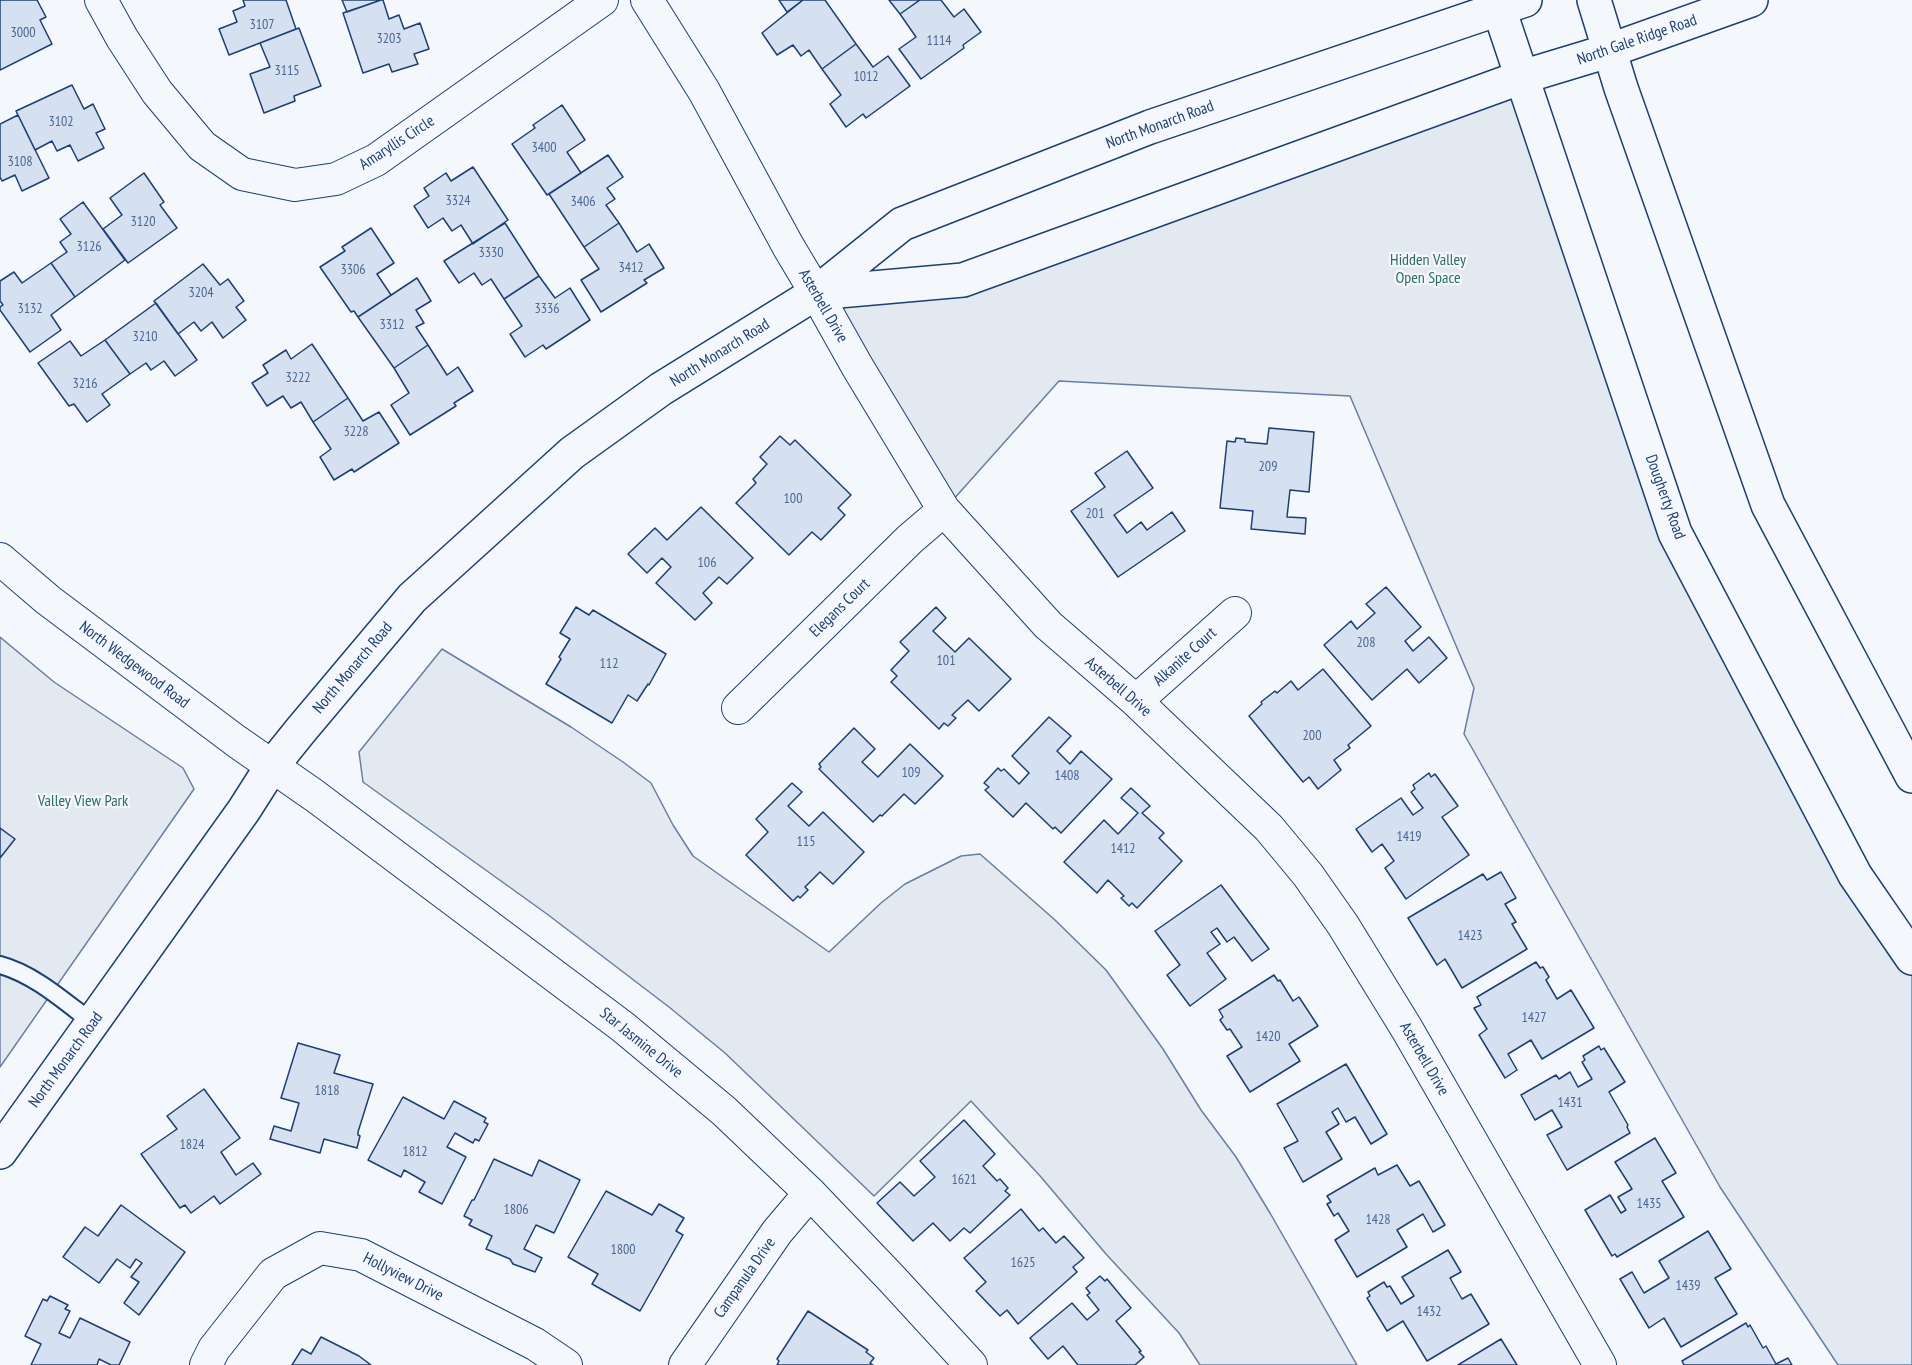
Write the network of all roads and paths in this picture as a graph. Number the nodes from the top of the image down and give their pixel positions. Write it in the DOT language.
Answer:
graph roads {
  1 [pos="101,0"];
  2 [pos="602,0"];
  3 [pos="647,0"];
  4 [pos="1594,0"];
  5 [pos="1751,0"];
  6 [pos="1507,3"];
  7 [pos="1608,51"];
  8 [pos="1522,77"];
  9 [pos="816,293"];
  10 [pos="944,510"];
  11 [pos="0,559"];
  12 [pos="1235,613"];
  13 [pos="1136,701"];
  14 [pos="738,708"];
  15 [pos="272,766"];
  16 [pos="1912,776"];
  17 [pos="1912,958"];
  18 [pos="0,965"];
  19 [pos="93,1023"];
  20 [pos="0,1152"];
  21 [pos="810,1193"];
  22 [pos="206,1365"];
  23 [pos="566,1365"];
  24 [pos="685,1365"];
  25 [pos="971,1365"];
  26 [pos="1600,1365"];
  1 -- 2 [label="street, Amaryllis Circle"];
  3 -- 9 [label="street, Asterbell Drive"];
  4 -- 7 [label="street"];
  5 -- 7 [label="street, North Gale Ridge Road"];
  6 -- 8 [label="street, Dougherty Road"];
  6 -- 9 [label="street, North Monarch Road"];
  7 -- 8 [label="street, North Gale Ridge Road"];
  7 -- 16 [label="street"];
  8 -- 9 [label="street, North Monarch Road"];
  8 -- 17 [label="street, Dougherty Road"];
  9 -- 10 [label="street, Asterbell Drive"];
  9 -- 15 [label="street, North Monarch Road"];
  10 -- 13 [label="street, Asterbell Drive"];
  10 -- 14 [label="street, Elegans Court"];
  11 -- 15 [label="street, North Wedgewood Road"];
  12 -- 13 [label="street, Alkanite Court"];
  13 -- 26 [label="street, Asterbell Drive"];
  15 -- 19 [label="street, North Monarch Road"];
  15 -- 21 [label="street, Star Jasmine Drive"];
  18 -- 19 [label="lane"];
  19 -- 20 [label="street, North Monarch Road"];
  21 -- 24 [label="street, Campanula Drive"];
  21 -- 25 [label="street, Star Jasmine Drive"];
  22 -- 23 [label="street, Hollyview Drive"];
}
